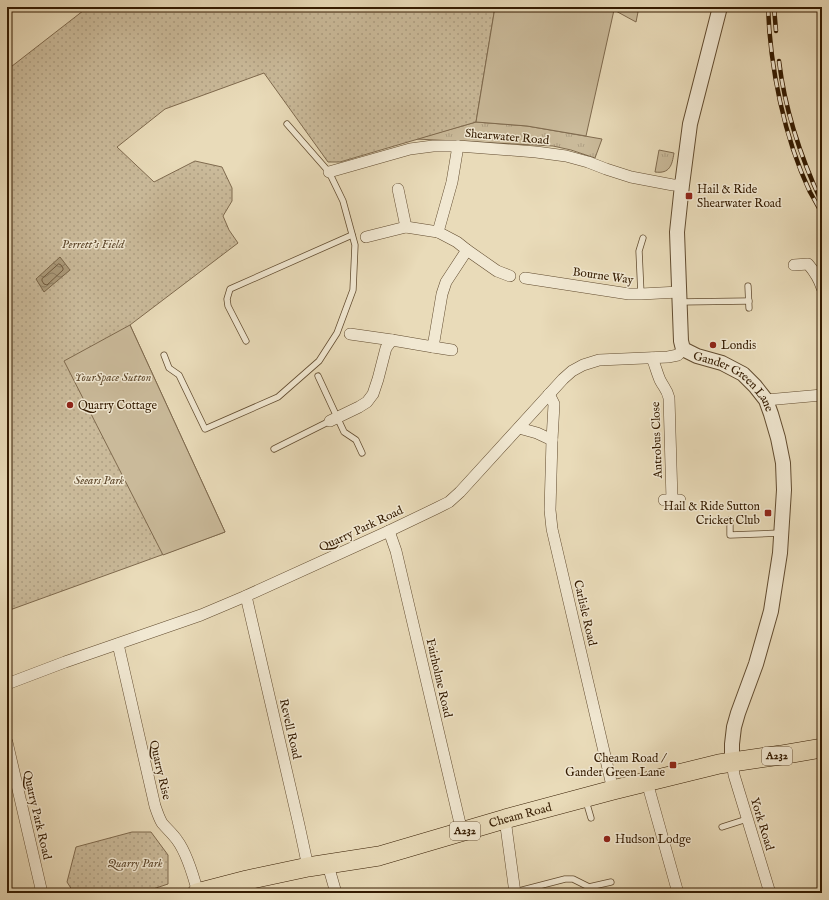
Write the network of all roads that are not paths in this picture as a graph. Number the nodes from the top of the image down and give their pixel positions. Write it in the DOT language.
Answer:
graph roads {
  1 [pos="720,7"];
  2 [pos="287,124"];
  3 [pos="458,146"];
  4 [pos="329,172"];
  5 [pos="682,185"];
  6 [pos="398,189"];
  7 [pos="406,227"];
  8 [pos="438,232"];
  9 [pos="352,235"];
  10 [pos="366,237"];
  11 [pos="642,238"];
  12 [pos="467,250"];
  13 [pos="794,266"];
  14 [pos="510,276"];
  15 [pos="525,278"];
  16 [pos="748,286"];
  17 [pos="822,288"];
  18 [pos="641,294"];
  19 [pos="679,297"];
  20 [pos="749,301"];
  21 [pos="749,308"];
  22 [pos="350,334"];
  23 [pos="392,340"];
  24 [pos="246,341"];
  25 [pos="433,347"];
  26 [pos="683,349"];
  27 [pos="452,350"];
  28 [pos="164,355"];
  29 [pos="652,358"];
  30 [pos="318,376"];
  31 [pos="549,394"];
  32 [pos="822,395"];
  33 [pos="766,400"];
  34 [pos="334,420"];
  35 [pos="519,428"];
  36 [pos="552,440"];
  37 [pos="274,449"];
  38 [pos="362,453"];
  39 [pos="672,500"];
  40 [pos="730,520"];
  41 [pos="389,531"];
  42 [pos="781,533"];
  43 [pos="246,596"];
  44 [pos="118,644"];
  45 [pos="7,684"];
  46 [pos="7,742"];
  47 [pos="822,748"];
  48 [pos="732,762"];
  49 [pos="647,782"];
  50 [pos="613,790"];
  51 [pos="585,798"];
  52 [pos="591,818"];
  53 [pos="505,819"];
  54 [pos="747,819"];
  55 [pos="722,827"];
  56 [pos="462,832"];
  57 [pos="328,864"];
  58 [pos="308,868"];
  59 [pos="611,882"];
  60 [pos="515,892"];
  61 [pos="42,893"];
  62 [pos="198,893"];
  63 [pos="336,893"];
  64 [pos="678,893"];
  65 [pos="770,893"];
  1 -- 5 [label="street, Gander Green Lane"];
  2 -- 4 [label="lane"];
  3 -- 4 [label="street, Shearwater Road"];
  3 -- 5 [label="street, Shearwater Road"];
  3 -- 8 [label="street"];
  4 -- 9 [label="lane"];
  5 -- 19 [label="street, Gander Green Lane"];
  6 -- 7 [label="street"];
  7 -- 8 [label="street"];
  7 -- 10 [label="street"];
  8 -- 12 [label="street"];
  9 -- 24 [label="lane"];
  9 -- 28 [label="lane"];
  11 -- 18 [label="lane"];
  12 -- 14 [label="street"];
  12 -- 25 [label="street"];
  13 -- 17 [label="street"];
  15 -- 18 [label="street, Bourne Way"];
  16 -- 20 [label="lane"];
  18 -- 19 [label="street, Bourne Way"];
  19 -- 20 [label="lane"];
  19 -- 26 [label="street, Gander Green Lane"];
  20 -- 21 [label="lane"];
  22 -- 23 [label="street"];
  23 -- 25 [label="street"];
  23 -- 34 [label="street"];
  25 -- 27 [label="street"];
  26 -- 29 [label="street, Quarry Park Road"];
  26 -- 33 [label="street, Gander Green Lane"];
  29 -- 31 [label="street, Quarry Park Road"];
  29 -- 39 [label="street, Antrobus Close"];
  30 -- 34 [label="lane"];
  31 -- 35 [label="street, Quarry Park Road"];
  31 -- 36 [label="street, Carlisle Road"];
  32 -- 33 [label="street"];
  33 -- 42 [label="street, Gander Green Lane"];
  34 -- 37 [label="lane"];
  34 -- 38 [label="lane"];
  35 -- 36 [label="street"];
  35 -- 41 [label="street, Quarry Park Road"];
  36 -- 50 [label="street, Carlisle Road"];
  40 -- 42 [label="lane"];
  41 -- 43 [label="street, Quarry Park Road"];
  41 -- 56 [label="street, Fairholme Road"];
  42 -- 48 [label="street, Gander Green Lane"];
  43 -- 44 [label="street, Quarry Park Road"];
  43 -- 58 [label="street, Revell Road"];
  44 -- 45 [label="street, Quarry Park Road"];
  44 -- 62 [label="street, Quarry Rise"];
  46 -- 61 [label="street, Quarry Park Road"];
  47 -- 48 [label="highway, Cheam Road / A232"];
  48 -- 49 [label="highway, Cheam Road / A232"];
  48 -- 54 [label="street, York Road"];
  49 -- 50 [label="highway, Cheam Road / A232"];
  49 -- 64 [label="street"];
  50 -- 51 [label="highway, Cheam Road / A232"];
  51 -- 52 [label="lane"];
  51 -- 53 [label="highway, Cheam Road / A232"];
  53 -- 56 [label="highway, Cheam Road / A232"];
  53 -- 60 [label="street"];
  54 -- 55 [label="lane"];
  54 -- 65 [label="street, York Road"];
  56 -- 57 [label="highway, Cheam Road / A232"];
  57 -- 58 [label="highway, Cheam Road / A232"];
  57 -- 63 [label="street"];
  58 -- 62 [label="highway, Cheam Road / A232"];
  59 -- 60 [label="lane"];
}
